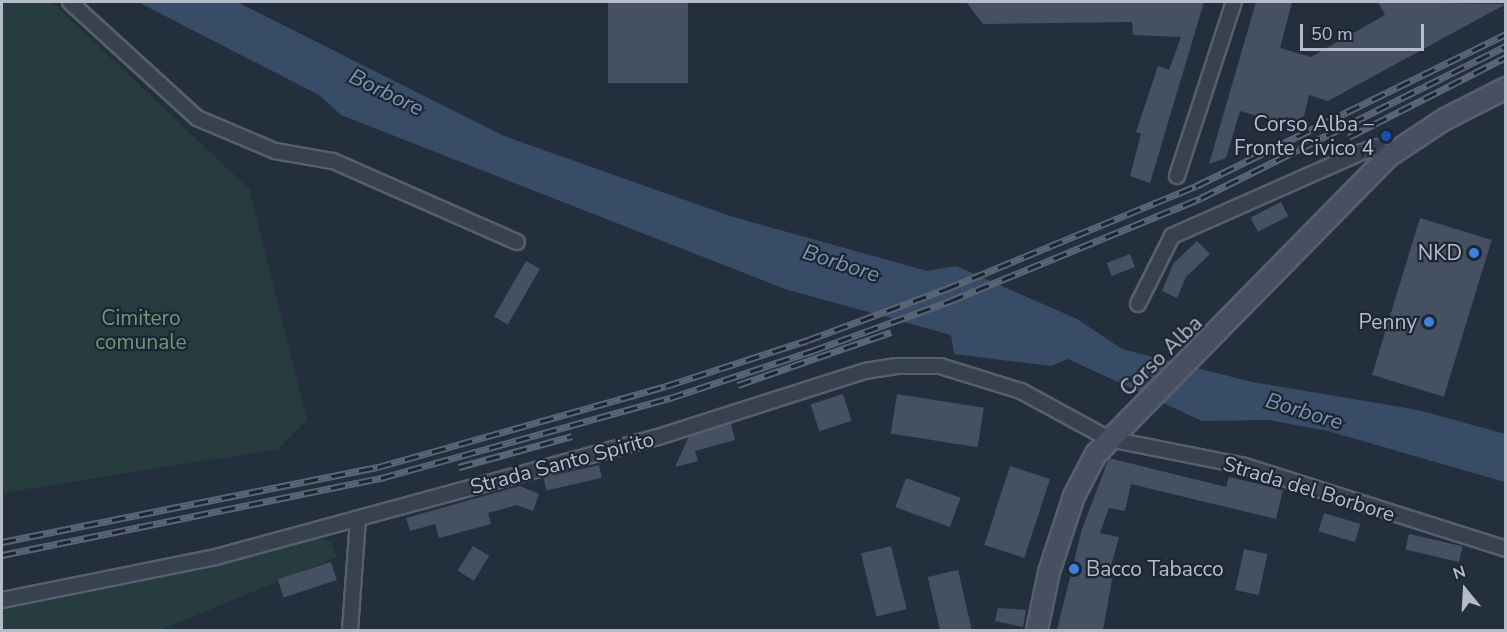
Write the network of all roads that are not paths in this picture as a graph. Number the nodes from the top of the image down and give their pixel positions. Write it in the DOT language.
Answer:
graph roads {
  1 [pos="70,2"];
  2 [pos="1229,2"];
  3 [pos="1234,2"];
  4 [pos="1230,16"];
  5 [pos="1501,92"];
  6 [pos="1389,156"];
  7 [pos="1177,176"];
  8 [pos="518,242"];
  9 [pos="1138,304"];
  10 [pos="1109,439"];
  11 [pos="358,519"];
  12 [pos="1506,549"];
  13 [pos="2,600"];
  14 [pos="350,630"];
  15 [pos="1037,630"];
  1 -- 8 [label="street"];
  2 -- 4 [label="street"];
  3 -- 4 [label="street"];
  4 -- 7 [label="street"];
  5 -- 6 [label="street, Corso Alba"];
  6 -- 9 [label="street"];
  6 -- 10 [label="street, Corso Alba"];
  10 -- 11 [label="street, Strada Santo Spirito"];
  10 -- 12 [label="street, Strada del Borbore"];
  10 -- 15 [label="street, Corso Alba"];
  11 -- 13 [label="street, Strada Santo Spirito"];
  11 -- 14 [label="street"];
}
